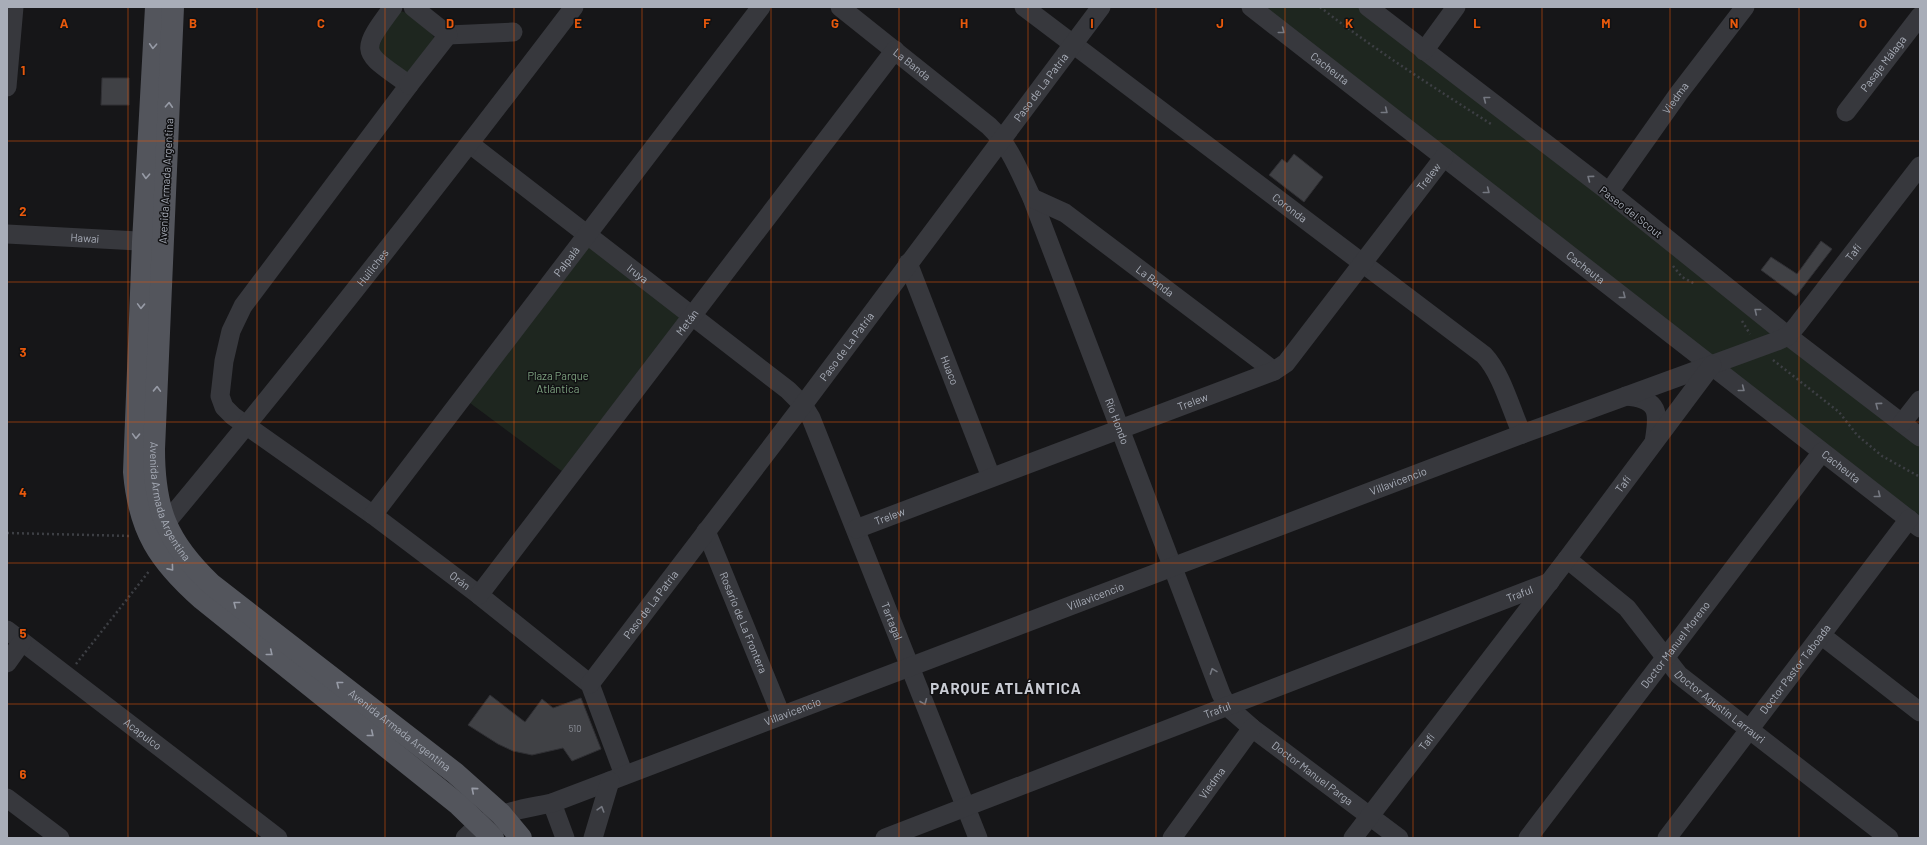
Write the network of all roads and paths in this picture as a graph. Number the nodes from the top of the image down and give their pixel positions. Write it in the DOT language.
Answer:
graph roads {
  1 [pos="14,7"];
  2 [pos="156,7"];
  3 [pos="173,7"];
  4 [pos="393,7"];
  5 [pos="413,7"];
  6 [pos="574,7"];
  7 [pos="761,7"];
  8 [pos="840,7"];
  9 [pos="1024,7"];
  10 [pos="1101,7"];
  11 [pos="1251,7"];
  12 [pos="1320,7"];
  13 [pos="1456,7"];
  14 [pos="1746,7"];
  15 [pos="1371,8"];
  16 [pos="1920,16"];
  17 [pos="514,32"];
  18 [pos="448,35"];
  19 [pos="1073,44"];
  20 [pos="895,50"];
  21 [pos="1424,51"];
  22 [pos="7,81"];
  23 [pos="409,85"];
  24 [pos="1846,112"];
  25 [pos="1497,128"];
  26 [pos="1002,138"];
  27 [pos="470,144"];
  28 [pos="1444,157"];
  29 [pos="1920,166"];
  30 [pos="1609,192"];
  31 [pos="1032,198"];
  32 [pos="7,234"];
  33 [pos="587,235"];
  34 [pos="153,242"];
  35 [pos="908,263"];
  36 [pos="1363,264"];
  37 [pos="1672,265"];
  38 [pos="1698,286"];
  39 [pos="692,316"];
  40 [pos="1740,319"];
  41 [pos="1788,336"];
  42 [pos="1760,348"];
  43 [pos="1712,365"];
  44 [pos="1274,371"];
  45 [pos="1626,396"];
  46 [pos="1920,400"];
  47 [pos="803,405"];
  48 [pos="1902,423"];
  49 [pos="248,425"];
  50 [pos="1120,429"];
  51 [pos="1522,434"];
  52 [pos="1920,437"];
  53 [pos="1654,442"];
  54 [pos="1822,452"];
  55 [pos="991,476"];
  56 [pos="1920,477"];
  57 [pos="373,515"];
  58 [pos="1915,523"];
  59 [pos="856,529"];
  60 [pos="157,530"];
  61 [pos="706,531"];
  62 [pos="7,533"];
  63 [pos="1567,560"];
  64 [pos="166,562"];
  65 [pos="1174,566"];
  66 [pos="1550,582"];
  67 [pos="479,595"];
  68 [pos="7,630"];
  69 [pos="1821,635"];
  70 [pos="22,642"];
  71 [pos="1665,659"];
  72 [pos="7,663"];
  73 [pos="910,666"];
  74 [pos="68,675"];
  75 [pos="590,684"];
  76 [pos="1228,707"];
  77 [pos="1920,712"];
  78 [pos="781,715"];
  79 [pos="1252,728"];
  80 [pos="1749,730"];
  81 [pos="617,778"];
  82 [pos="7,798"];
  83 [pos="552,803"];
  84 [pos="966,807"];
  85 [pos="501,814"];
  86 [pos="1371,815"];
  87 [pos="479,833"];
  88 [pos="60,838"];
  89 [pos="278,838"];
  90 [pos="521,838"];
  91 [pos="565,838"];
  92 [pos="593,838"];
  93 [pos="885,838"];
  94 [pos="978,838"];
  95 [pos="1172,838"];
  96 [pos="1353,838"];
  97 [pos="1399,838"];
  98 [pos="1528,838"];
  99 [pos="1667,838"];
  100 [pos="1889,838"];
  1 -- 22 [label="street"];
  2 -- 34 [label="main road, Avenida Armada Argentina, one-way"];
  34 -- 3 [label="main road, Avenida Armada Argentina, one-way"];
  4 -- 23 [label="street"];
  5 -- 18 [label="street"];
  6 -- 27 [label="street, Huiliches"];
  7 -- 33 [label="street, Palpalá"];
  8 -- 20 [label="street, La Banda"];
  9 -- 19 [label="street, Coronda"];
  10 -- 19 [label="street, Paso de La Patria"];
  11 -- 28 [label="street, Cacheuta, one-way"];
  12 -- 25 [label="path"];
  13 -- 21 [label="street"];
  14 -- 30 [label="street, Viedma"];
  15 -- 21 [label="street"];
  16 -- 24 [label="street, Pasaje Málaga"];
  17 -- 18 [label="street"];
  18 -- 23 [label="street, Orán"];
  19 -- 26 [label="street, Paso de La Patria"];
  19 -- 36 [label="street, Coronda"];
  20 -- 26 [label="street, La Banda"];
  20 -- 39 [label="street, Metán"];
  30 -- 21 [label="street, one-way"];
  23 -- 49 [label="street, Orán"];
  26 -- 31 [label="street, Río Hondo"];
  26 -- 35 [label="street, Paso de La Patria"];
  27 -- 33 [label="street, Iruya"];
  27 -- 49 [label="street, Huiliches"];
  28 -- 36 [label="street, Trelew"];
  28 -- 43 [label="street, Cacheuta, one-way"];
  29 -- 41 [label="street, Tafí"];
  41 -- 30 [label="street, one-way"];
  31 -- 44 [label="street, La Banda"];
  31 -- 50 [label="street, Río Hondo"];
  32 -- 34 [label="street, Hawai"];
  33 -- 39 [label="street, Iruya"];
  33 -- 57 [label="street, Palpalá"];
  34 -- 60 [label="main road, Avenida Armada Argentina"];
  35 -- 47 [label="street, Paso de La Patria"];
  35 -- 55 [label="street, Huaco"];
  36 -- 44 [label="street, Trelew"];
  36 -- 51 [label="street, Coronda"];
  37 -- 38 [label="path"];
  39 -- 47 [label="street, Iruya"];
  39 -- 67 [label="street, Metán"];
  40 -- 42 [label="path"];
  41 -- 42 [label="street, Tafí"];
  48 -- 41 [label="street, one-way"];
  42 -- 43 [label="street, Tafí"];
  42 -- 56 [label="path"];
  43 -- 45 [label="street, Villavicencio"];
  43 -- 53 [label="street, Tafí"];
  43 -- 54 [label="street, Cacheuta, one-way"];
  44 -- 50 [label="street, Trelew"];
  45 -- 51 [label="street, Villavicencio"];
  45 -- 53 [label="street"];
  46 -- 48 [label="street"];
  47 -- 59 [label="street, Tartagal"];
  47 -- 61 [label="street, Paso de La Patria"];
  48 -- 52 [label="street"];
  49 -- 57 [label="street, Orán"];
  49 -- 60 [label="street, Huiliches"];
  50 -- 55 [label="street, Trelew"];
  50 -- 65 [label="street, Río Hondo"];
  51 -- 65 [label="street, Villavicencio"];
  53 -- 63 [label="street, Tafí"];
  54 -- 58 [label="street, Cacheuta, one-way"];
  54 -- 71 [label="street, Doctor Manuel Moreno"];
  55 -- 59 [label="street, Trelew"];
  57 -- 67 [label="street, Orán"];
  58 -- 69 [label="street, Doctor Pastor Taboada"];
  59 -- 73 [label="street, Tartagal"];
  60 -- 62 [label="path"];
  60 -- 64 [label="main road, Avenida Armada Argentina"];
  85 -- 60 [label="main road, Avenida Armada Argentina, one-way"];
  61 -- 75 [label="street, Paso de La Patria"];
  61 -- 78 [label="street, Rosario de La Frontera"];
  63 -- 66 [label="street, Tafí"];
  63 -- 71 [label="street, Doctor Agustín Larrauri"];
  64 -- 74 [label="path"];
  64 -- 87 [label="main road, Avenida Armada Argentina, one-way"];
  65 -- 73 [label="street, Villavicencio"];
  76 -- 65 [label="street, Río Hondo, one-way"];
  66 -- 76 [label="street, Traful"];
  66 -- 86 [label="street, Tafí"];
  67 -- 75 [label="street, Orán"];
  68 -- 70 [label="street, Acapulco"];
  69 -- 77 [label="street"];
  69 -- 80 [label="street, Doctor Pastor Taboada"];
  70 -- 72 [label="street"];
  70 -- 74 [label="street, Acapulco"];
  71 -- 80 [label="street, Doctor Agustín Larrauri"];
  71 -- 98 [label="street, Doctor Manuel Moreno"];
  73 -- 78 [label="street, Villavicencio"];
  73 -- 84 [label="street, Tartagal, one-way"];
  74 -- 89 [label="street, Acapulco"];
  75 -- 81 [label="street"];
  76 -- 79 [label="street, Doctor Manuel Parga"];
  76 -- 84 [label="street, Traful"];
  78 -- 81 [label="street, Villavicencio"];
  79 -- 86 [label="street, Doctor Manuel Parga"];
  79 -- 95 [label="street, Viedma"];
  80 -- 99 [label="street, Doctor Pastor Taboada"];
  80 -- 100 [label="street, Doctor Agustín Larrauri"];
  81 -- 83 [label="street, Villavicencio"];
  92 -- 81 [label="street, one-way"];
  82 -- 88 [label="street"];
  83 -- 85 [label="street, Villavicencio"];
  83 -- 91 [label="street"];
  84 -- 93 [label="street, Traful"];
  84 -- 94 [label="street, Tartagal"];
  85 -- 87 [label="street, Villavicencio"];
  85 -- 90 [label="main road, Avenida Armada Argentina"];
  86 -- 96 [label="street, Tafí"];
  86 -- 97 [label="street, Doctor Manuel Parga"];
}
